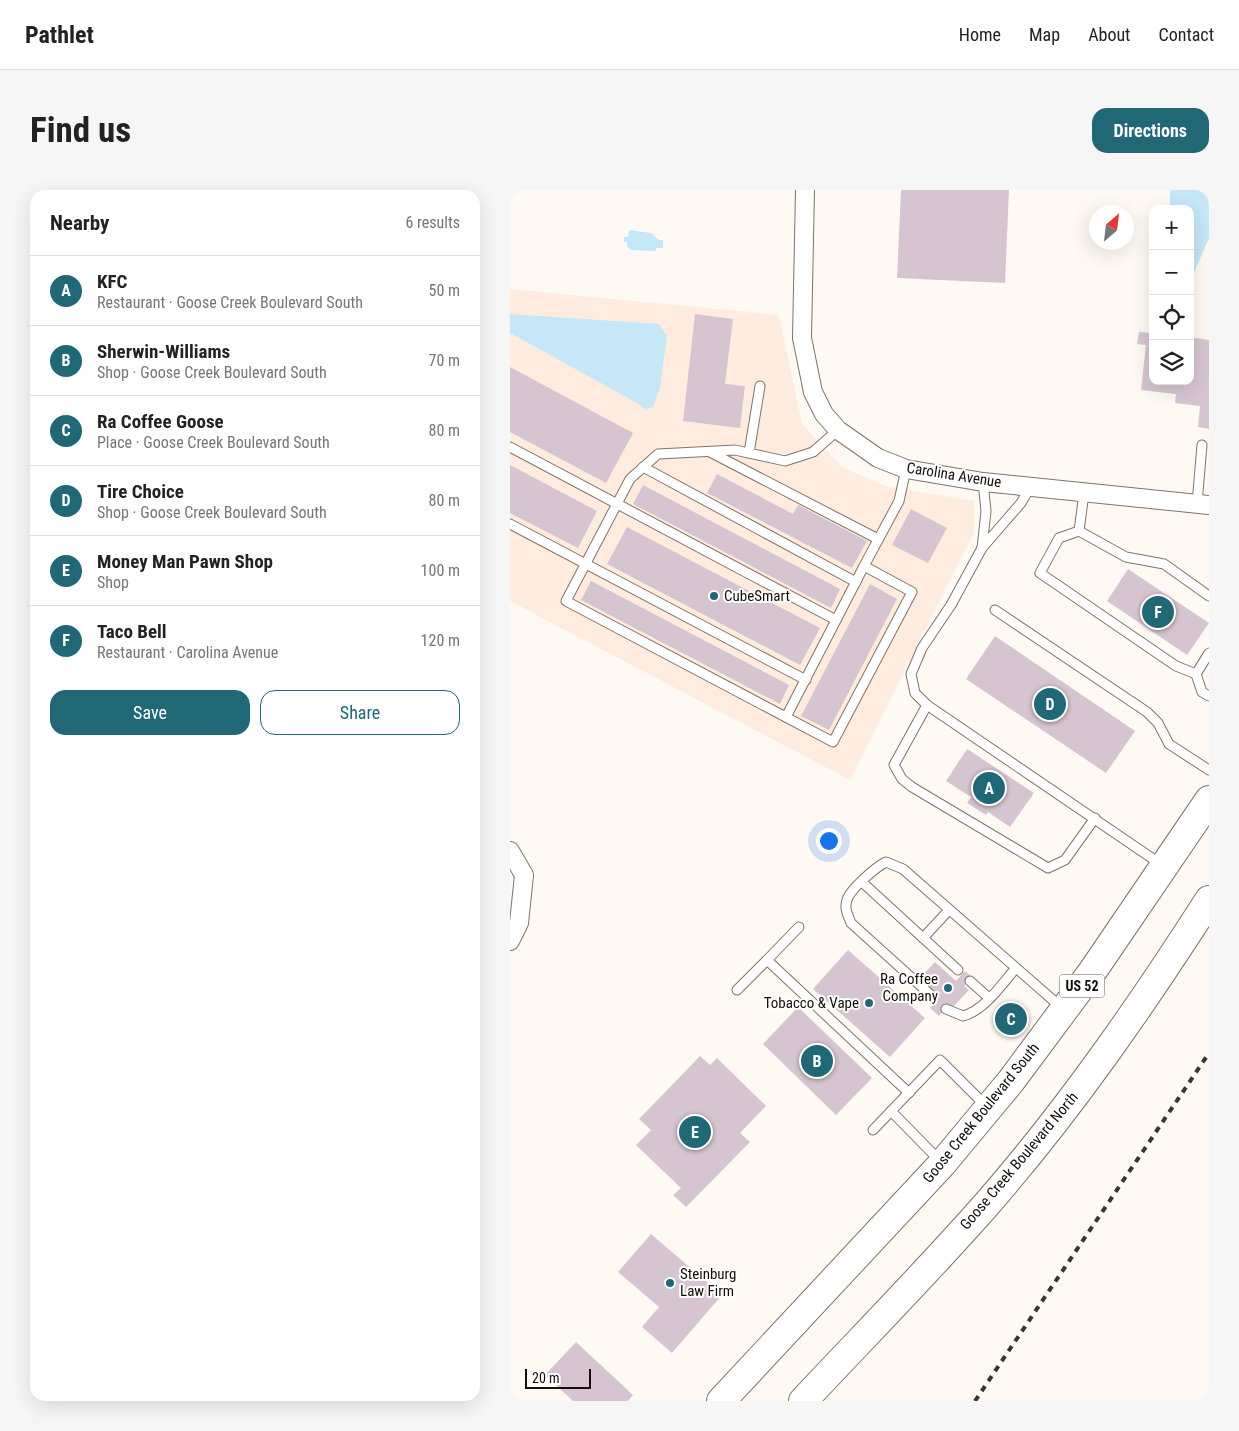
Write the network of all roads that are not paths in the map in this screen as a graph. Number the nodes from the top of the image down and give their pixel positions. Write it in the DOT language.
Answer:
graph roads {
  1 [pos="805,190"];
  2 [pos="760,386"];
  3 [pos="838,430"];
  4 [pos="1202,445"];
  5 [pos="510,448"];
  6 [pos="708,452"];
  7 [pos="749,453"];
  8 [pos="643,467"];
  9 [pos="906,469"];
  10 [pos="983,482"];
  11 [pos="1031,486"];
  12 [pos="1084,492"];
  13 [pos="617,504"];
  14 [pos="1203,504"];
  15 [pos="510,524"];
  16 [pos="1079,531"];
  17 [pos="878,539"];
  18 [pos="982,548"];
  19 [pos="586,564"];
  20 [pos="864,566"];
  21 [pos="856,582"];
  22 [pos="1209,596"];
  23 [pos="995,610"];
  24 [pos="836,620"];
  25 [pos="1209,653"];
  26 [pos="1196,674"];
  27 [pos="806,680"];
  28 [pos="1209,696"];
  29 [pos="927,705"];
  30 [pos="786,717"];
  31 [pos="1209,770"];
  32 [pos="1209,800"];
  33 [pos="1095,818"];
  34 [pos="510,851"];
  35 [pos="1164,866"];
  36 [pos="862,882"];
  37 [pos="1209,900"];
  38 [pos="949,910"];
  39 [pos="799,927"];
  40 [pos="923,938"];
  41 [pos="510,941"];
  42 [pos="767,960"];
  43 [pos="1016,968"];
  44 [pos="958,970"];
  45 [pos="970,981"];
  46 [pos="737,990"];
  47 [pos="933,998"];
  48 [pos="989,998"];
  49 [pos="946,1009"];
  50 [pos="1064,1010"];
  51 [pos="909,1093"];
  52 [pos="988,1108"];
  53 [pos="891,1112"];
  54 [pos="873,1130"];
  55 [pos="942,1164"];
  56 [pos="721,1401"];
  57 [pos="803,1401"];
  1 -- 3 [label="street, Carolina Avenue"];
  2 -- 7 [label="lane"];
  3 -- 7 [label="lane"];
  3 -- 9 [label="street, Carolina Avenue"];
  4 -- 14 [label="lane"];
  5 -- 13 [label="lane"];
  6 -- 7 [label="lane"];
  6 -- 8 [label="lane"];
  6 -- 17 [label="lane"];
  8 -- 13 [label="lane"];
  8 -- 21 [label="lane"];
  9 -- 10 [label="street, Carolina Avenue"];
  9 -- 17 [label="lane"];
  10 -- 11 [label="street, Carolina Avenue"];
  10 -- 18 [label="lane"];
  11 -- 12 [label="street, Carolina Avenue"];
  11 -- 18 [label="lane"];
  12 -- 14 [label="street, Carolina Avenue"];
  12 -- 16 [label="lane"];
  13 -- 19 [label="lane"];
  13 -- 24 [label="lane"];
  15 -- 19 [label="lane"];
  16 -- 22 [label="lane"];
  16 -- 26 [label="lane"];
  17 -- 20 [label="lane"];
  18 -- 29 [label="lane"];
  19 -- 27 [label="lane"];
  19 -- 30 [label="lane"];
  20 -- 21 [label="lane"];
  20 -- 30 [label="lane"];
  21 -- 24 [label="lane"];
  23 -- 31 [label="lane"];
  24 -- 27 [label="lane"];
  25 -- 26 [label="lane"];
  26 -- 28 [label="lane"];
  27 -- 30 [label="lane"];
  29 -- 33 [label="lane"];
  29 -- 33 [label="lane"];
  32 -- 35 [label="highway, Goose Creek Boulevard South / US 52"];
  33 -- 35 [label="lane"];
  34 -- 41 [label="street"];
  35 -- 50 [label="highway, Goose Creek Boulevard South / US 52"];
  36 -- 38 [label="lane"];
  36 -- 40 [label="lane"];
  36 -- 47 [label="lane"];
  37 -- 57 [label="highway, Goose Creek Boulevard North"];
  38 -- 40 [label="lane"];
  38 -- 43 [label="lane"];
  39 -- 42 [label="lane"];
  40 -- 44 [label="lane"];
  42 -- 46 [label="lane"];
  42 -- 51 [label="lane"];
  43 -- 48 [label="lane"];
  43 -- 50 [label="lane"];
  45 -- 48 [label="lane"];
  48 -- 49 [label="lane"];
  50 -- 52 [label="highway, Goose Creek Boulevard South / US 52"];
  51 -- 52 [label="lane"];
  51 -- 53 [label="lane"];
  52 -- 55 [label="highway, Goose Creek Boulevard South / US 52"];
  53 -- 54 [label="lane"];
  53 -- 55 [label="lane"];
  55 -- 56 [label="highway, Goose Creek Boulevard South / US 52"];
}
